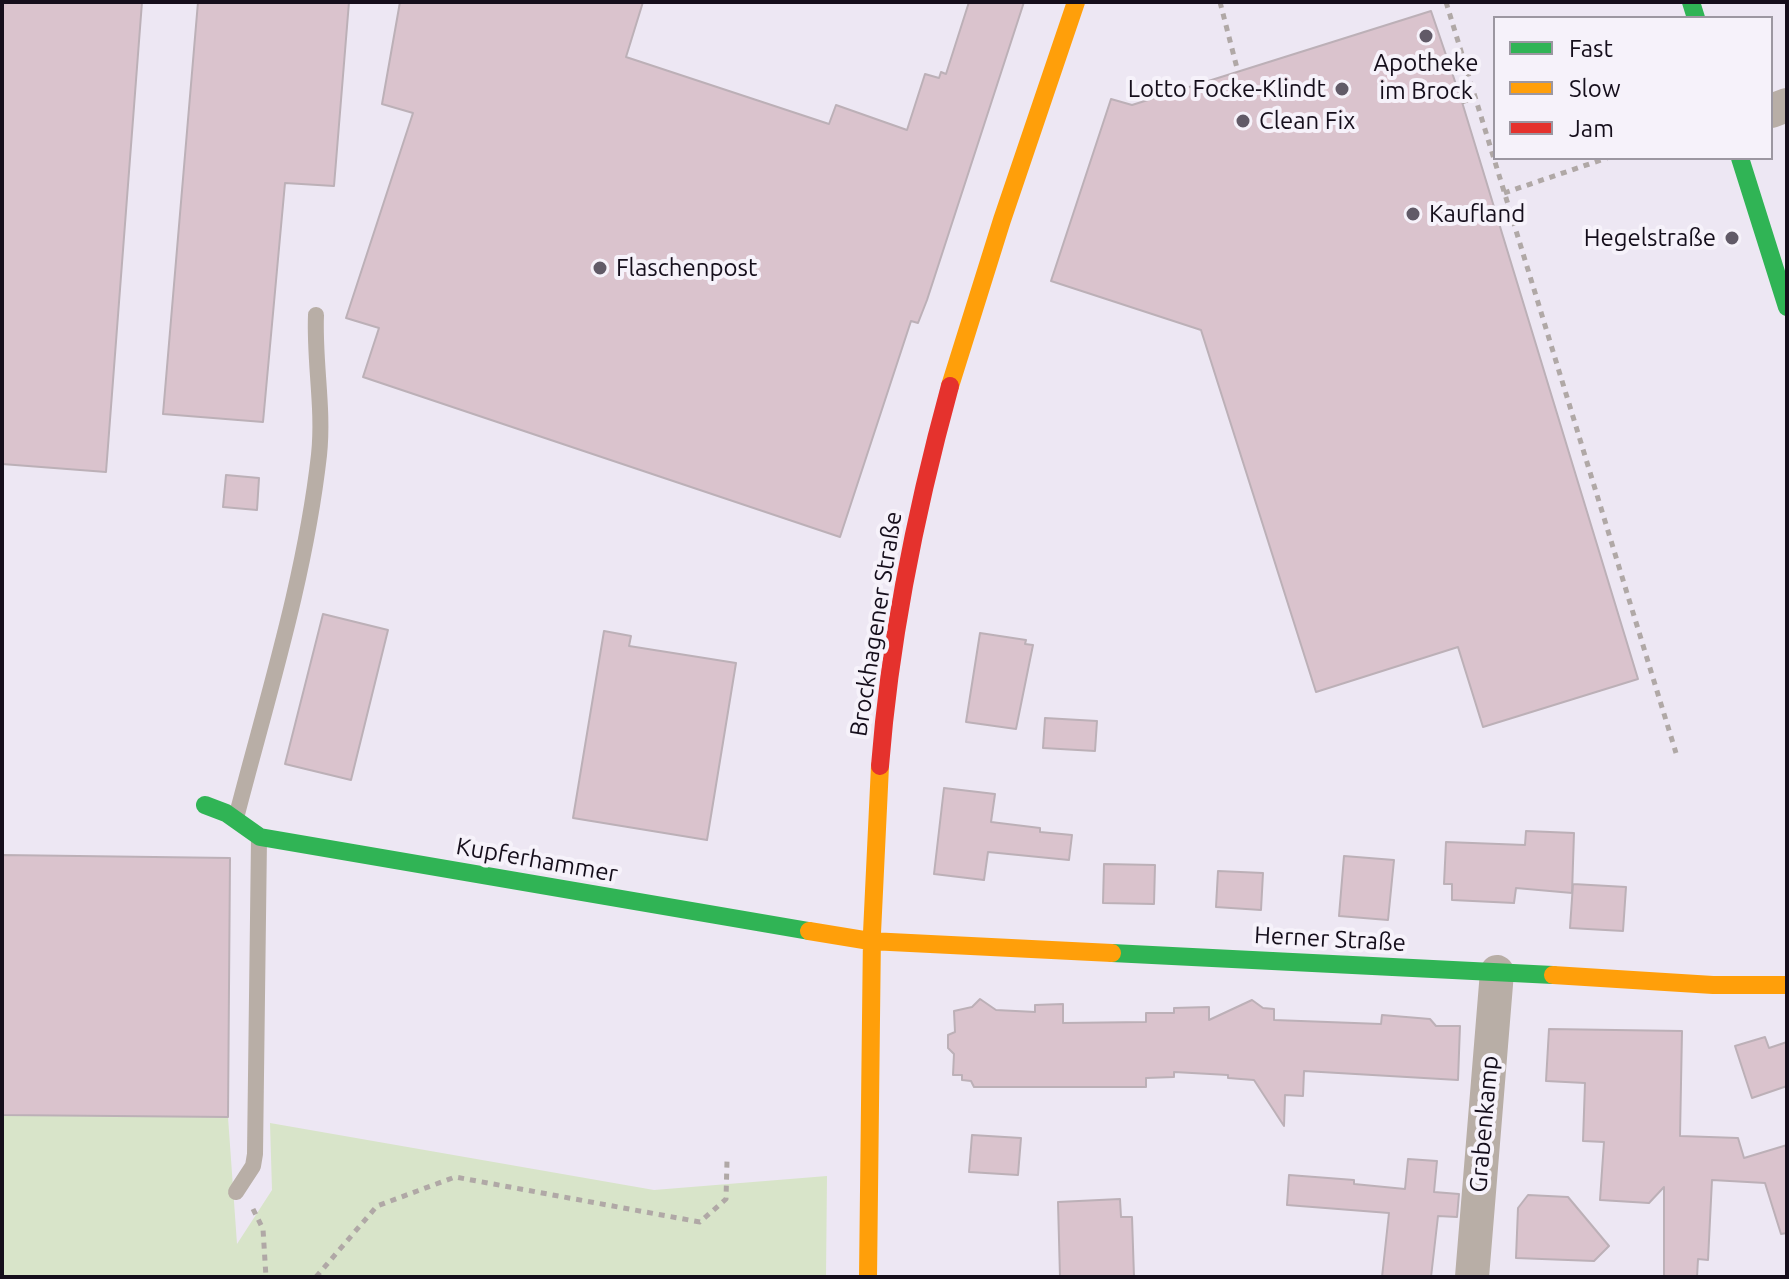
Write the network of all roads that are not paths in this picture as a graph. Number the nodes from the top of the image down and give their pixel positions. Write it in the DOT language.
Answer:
graph roads {
  1 [pos="1076,2"];
  2 [pos="1741,160"];
  3 [pos="1787,307"];
  4 [pos="316,315"];
  5 [pos="205,805"];
  6 [pos="235,819"];
  7 [pos="260,837"];
  8 [pos="870,941"];
  9 [pos="1497,972"];
  10 [pos="1787,985"];
  11 [pos="236,1192"];
  12 [pos="868,1277"];
  13 [pos="1472,1277"];
  1 -- 8 [label="street, Brockhagener Straße"];
  2 -- 3 [label="street"];
  4 -- 6 [label="lane"];
  5 -- 6 [label="street, Kupferhammer"];
  6 -- 7 [label="street, Kupferhammer"];
  7 -- 8 [label="street, Kupferhammer"];
  7 -- 11 [label="lane"];
  8 -- 9 [label="street, Herner Straße"];
  8 -- 12 [label="street, Brockhagener Straße"];
  9 -- 10 [label="street, Herner Straße"];
  9 -- 13 [label="street, Grabenkamp"];
}
